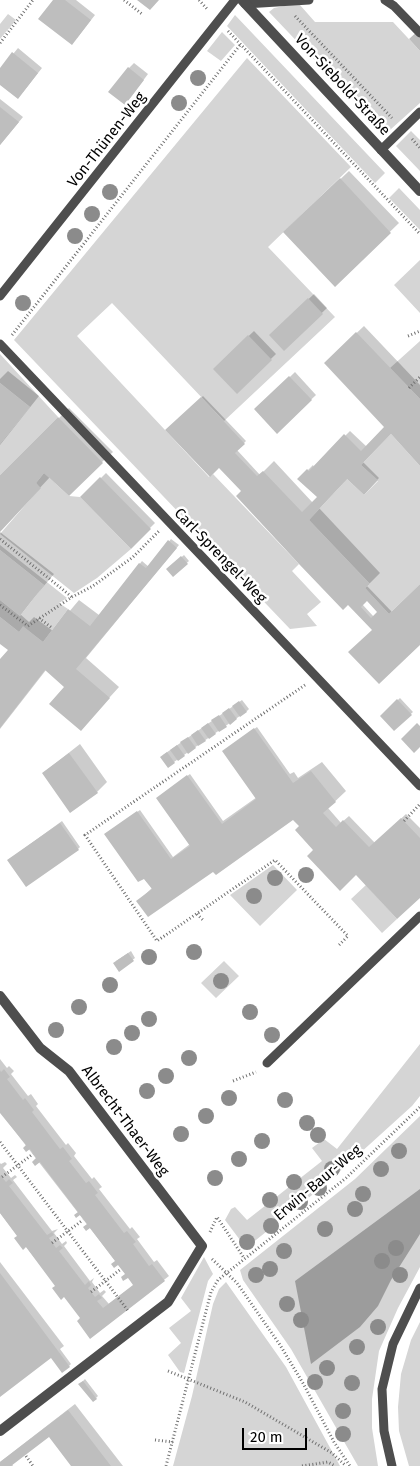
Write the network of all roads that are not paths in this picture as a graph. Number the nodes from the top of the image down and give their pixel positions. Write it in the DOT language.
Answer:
graph roads {
  1 [pos="309,0"];
  2 [pos="385,0"];
  3 [pos="241,1"];
  4 [pos="280,1"];
  5 [pos="420,33"];
  6 [pos="420,112"];
  7 [pos="381,150"];
  8 [pos="420,191"];
  9 [pos="0,296"];
  10 [pos="1,345"];
  11 [pos="420,786"];
  12 [pos="420,916"];
  13 [pos="0,996"];
  14 [pos="264,1067"];
  15 [pos="420,1288"];
  16 [pos="0,1431"];
  17 [pos="392,1466"];
  1 -- 4 [label="lane"];
  2 -- 5 [label="lane"];
  3 -- 4 [label="lane"];
  3 -- 7 [label="street, Von-Siebold-Straße"];
  3 -- 9 [label="lane, Von-Thünen-Weg"];
  6 -- 7 [label="lane"];
  7 -- 8 [label="street, Von-Siebold-Straße"];
  10 -- 11 [label="lane, Carl-Sprengel-Weg"];
  12 -- 14 [label="lane"];
  13 -- 16 [label="street, Albrecht-Thaer-Weg"];
  15 -- 17 [label="lane"];
}
